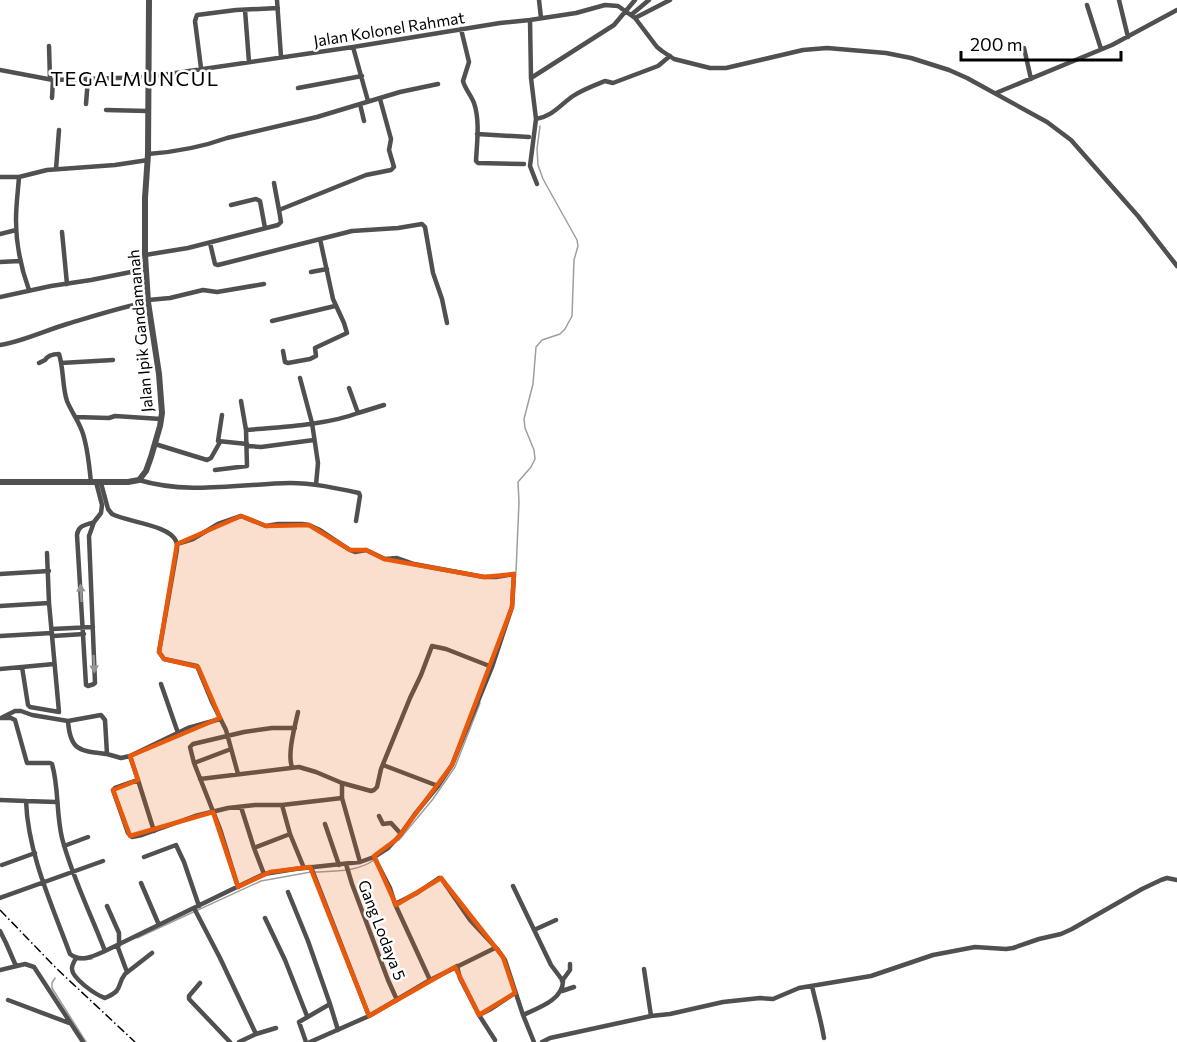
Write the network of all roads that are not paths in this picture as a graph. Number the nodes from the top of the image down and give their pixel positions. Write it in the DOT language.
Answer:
graph roads {
  1 [pos="149,0"];
  2 [pos="277,0"];
  3 [pos="539,0"];
  4 [pos="635,0"];
  5 [pos="649,0"];
  6 [pos="670,0"];
  7 [pos="1119,0"];
  8 [pos="617,3"];
  9 [pos="1087,5"];
  10 [pos="278,8"];
  11 [pos="245,10"];
  12 [pos="1177,10"];
  13 [pos="631,15"];
  14 [pos="541,18"];
  15 [pos="530,20"];
  16 [pos="461,29"];
  17 [pos="1128,37"];
  18 [pos="49,46"];
  19 [pos="353,47"];
  20 [pos="1023,48"];
  21 [pos="1101,49"];
  22 [pos="281,57"];
  23 [pos="667,59"];
  24 [pos="249,62"];
  25 [pos="201,68"];
  26 [pos="0,70"];
  27 [pos="362,76"];
  28 [pos="148,77"];
  29 [pos="531,78"];
  30 [pos="51,79"];
  31 [pos="88,79"];
  32 [pos="1030,79"];
  33 [pos="438,84"];
  34 [pos="298,88"];
  35 [pos="996,93"];
  36 [pos="52,98"];
  37 [pos="380,99"];
  38 [pos="368,101"];
  39 [pos="86,104"];
  40 [pos="360,104"];
  41 [pos="106,110"];
  42 [pos="148,111"];
  43 [pos="536,119"];
  44 [pos="364,121"];
  45 [pos="59,130"];
  46 [pos="477,134"];
  47 [pos="529,137"];
  48 [pos="148,157"];
  49 [pos="524,164"];
  50 [pos="56,169"];
  51 [pos="0,177"];
  52 [pos="19,177"];
  53 [pos="274,183"];
  54 [pos="537,184"];
  55 [pos="231,205"];
  56 [pos="279,210"];
  57 [pos="265,228"];
  58 [pos="16,230"];
  59 [pos="62,232"];
  60 [pos="0,234"];
  61 [pos="320,239"];
  62 [pos="210,243"];
  63 [pos="145,255"];
  64 [pos="20,261"];
  65 [pos="0,262"];
  66 [pos="1177,266"];
  67 [pos="146,269"];
  68 [pos="327,269"];
  69 [pos="311,272"];
  70 [pos="67,284"];
  71 [pos="264,284"];
  72 [pos="30,290"];
  73 [pos="0,297"];
  74 [pos="148,301"];
  75 [pos="335,306"];
  76 [pos="272,321"];
  77 [pos="447,324"];
  78 [pos="0,345"];
  79 [pos="283,351"];
  80 [pos="113,360"];
  81 [pos="39,363"];
  82 [pos="61,363"];
  83 [pos="300,378"];
  84 [pos="349,388"];
  85 [pos="241,401"];
  86 [pos="384,405"];
  87 [pos="358,413"];
  88 [pos="222,415"];
  89 [pos="75,417"];
  90 [pos="161,419"];
  91 [pos="312,423"];
  92 [pos="246,430"];
  93 [pos="315,440"];
  94 [pos="220,442"];
  95 [pos="155,444"];
  96 [pos="247,445"];
  97 [pos="215,470"];
  98 [pos="139,480"];
  99 [pos="0,482"];
  100 [pos="96,482"];
  101 [pos="316,485"];
  102 [pos="356,521"];
  103 [pos="94,522"];
  104 [pos="90,543"];
  105 [pos="77,544"];
  106 [pos="177,544"];
  107 [pos="47,553"];
  108 [pos="49,571"];
  109 [pos="0,574"];
  110 [pos="49,603"];
  111 [pos="0,606"];
  112 [pos="93,627"];
  113 [pos="83,631"];
  114 [pos="52,633"];
  115 [pos="93,633"];
  116 [pos="0,636"];
  117 [pos="54,664"];
  118 [pos="492,667"];
  119 [pos="22,668"];
  120 [pos="0,669"];
  121 [pos="161,684"];
  122 [pos="298,712"];
  123 [pos="0,718"];
  124 [pos="220,719"];
  125 [pos="68,721"];
  126 [pos="295,728"];
  127 [pos="178,733"];
  128 [pos="227,736"];
  129 [pos="231,749"];
  130 [pos="107,754"];
  131 [pos="130,756"];
  132 [pos="194,763"];
  133 [pos="383,765"];
  134 [pos="292,767"];
  135 [pos="238,774"];
  136 [pos="200,778"];
  137 [pos="138,780"];
  138 [pos="342,783"];
  139 [pos="438,786"];
  140 [pos="342,798"];
  141 [pos="0,800"];
  142 [pos="26,801"];
  143 [pos="56,802"];
  144 [pos="282,805"];
  145 [pos="242,807"];
  146 [pos="213,812"];
  147 [pos="379,816"];
  148 [pos="325,824"];
  149 [pos="154,831"];
  150 [pos="290,834"];
  151 [pos="401,834"];
  152 [pos="88,837"];
  153 [pos="64,846"];
  154 [pos="254,848"];
  155 [pos="35,853"];
  156 [pos="144,857"];
  157 [pos="375,858"];
  158 [pos="104,861"];
  159 [pos="360,862"];
  160 [pos="2,865"];
  161 [pos="339,865"];
  162 [pos="304,868"];
  163 [pos="347,868"];
  164 [pos="311,870"];
  165 [pos="74,872"];
  166 [pos="264,874"];
  167 [pos="1177,880"];
  168 [pos="44,883"];
  169 [pos="141,883"];
  170 [pos="513,886"];
  171 [pos="238,887"];
  172 [pos="288,892"];
  173 [pos="0,898"];
  174 [pos="395,904"];
  175 [pos="106,906"];
  176 [pos="196,908"];
  177 [pos="265,918"];
  178 [pos="556,920"];
  179 [pos="159,925"];
  180 [pos="534,930"];
  181 [pos="0,931"];
  182 [pos="118,946"];
  183 [pos="495,948"];
  184 [pos="105,951"];
  185 [pos="152,953"];
  186 [pos="76,958"];
  187 [pos="570,964"];
  188 [pos="16,966"];
  189 [pos="457,966"];
  190 [pos="644,969"];
  191 [pos="0,970"];
  192 [pos="127,972"];
  193 [pos="430,980"];
  194 [pos="562,981"];
  195 [pos="200,983"];
  196 [pos="812,986"];
  197 [pos="574,987"];
  198 [pos="561,991"];
  199 [pos="515,993"];
  200 [pos="8,1000"];
  201 [pos="397,1000"];
  202 [pos="330,1004"];
  203 [pos="523,1015"];
  204 [pos="307,1016"];
  205 [pos="369,1016"];
  206 [pos="479,1016"];
  207 [pos="651,1016"];
  208 [pos="69,1023"];
  209 [pos="276,1028"];
  210 [pos="338,1030"];
  211 [pos="256,1034"];
  212 [pos="824,1038"];
  213 [pos="495,1040"];
  214 [pos="83,1042"];
  215 [pos="230,1042"];
  216 [pos="239,1042"];
  217 [pos="308,1042"];
  218 [pos="534,1042"];
  219 [pos="542,1042"];
  1 -- 28 [label="street, Jalan Ipik Gandamanah"];
  2 -- 10 [label="street"];
  3 -- 14 [label="street"];
  4 -- 13 [label="street"];
  5 -- 13 [label="street"];
  6 -- 13 [label="street"];
  7 -- 17 [label="street"];
  8 -- 13 [label="street, Jalan Kolonel Rahmat"];
  8 -- 14 [label="street, Jalan Kolonel Rahmat"];
  9 -- 21 [label="street"];
  10 -- 11 [label="street"];
  10 -- 22 [label="street"];
  11 -- 24 [label="street"];
  11 -- 25 [label="street"];
  12 -- 17 [label="street"];
  13 -- 23 [label="street, Jalan Kolonel Rahmat"];
  13 -- 29 [label="street"];
  14 -- 15 [label="street, Jalan Kolonel Rahmat"];
  15 -- 16 [label="street, Jalan Kolonel Rahmat"];
  15 -- 29 [label="street"];
  16 -- 19 [label="street, Jalan Kolonel Rahmat"];
  16 -- 46 [label="street"];
  17 -- 21 [label="street"];
  18 -- 30 [label="street"];
  19 -- 22 [label="street, Jalan Kolonel Rahmat"];
  19 -- 27 [label="street"];
  20 -- 32 [label="street"];
  21 -- 32 [label="street"];
  22 -- 24 [label="street, Jalan Kolonel Rahmat"];
  23 -- 35 [label="street, Jalan Kolonel Rahmat"];
  23 -- 43 [label="street"];
  24 -- 25 [label="street, Jalan Kolonel Rahmat"];
  25 -- 28 [label="street, Jalan Kolonel Rahmat"];
  26 -- 30 [label="street, Jalan Kolonel Rahmat"];
  27 -- 34 [label="street"];
  27 -- 38 [label="street"];
  28 -- 31 [label="street, Jalan Kolonel Rahmat"];
  28 -- 42 [label="street, Jalan Ipik Gandamanah"];
  29 -- 43 [label="street"];
  30 -- 31 [label="street, Jalan Kolonel Rahmat"];
  30 -- 36 [label="street"];
  31 -- 39 [label="street"];
  32 -- 35 [label="street"];
  33 -- 37 [label="street"];
  35 -- 66 [label="street, Jalan Kolonel Rahmat"];
  37 -- 38 [label="street"];
  37 -- 56 [label="street"];
  38 -- 40 [label="street"];
  40 -- 44 [label="street"];
  40 -- 48 [label="street"];
  41 -- 42 [label="street"];
  42 -- 48 [label="street, Jalan Ipik Gandamanah"];
  43 -- 54 [label="street"];
  45 -- 50 [label="street"];
  46 -- 47 [label="street"];
  46 -- 49 [label="street"];
  48 -- 50 [label="street"];
  48 -- 63 [label="street, Jalan Ipik Gandamanah"];
  50 -- 52 [label="street"];
  51 -- 52 [label="street"];
  52 -- 58 [label="street"];
  53 -- 56 [label="street"];
  55 -- 57 [label="street"];
  56 -- 57 [label="street"];
  57 -- 62 [label="street"];
  58 -- 60 [label="street"];
  58 -- 64 [label="street"];
  59 -- 70 [label="street"];
  61 -- 62 [label="street"];
  61 -- 68 [label="street"];
  61 -- 77 [label="street"];
  62 -- 63 [label="street"];
  63 -- 67 [label="street, Jalan Ipik Gandamanah"];
  64 -- 65 [label="street"];
  64 -- 72 [label="street"];
  67 -- 70 [label="street"];
  67 -- 74 [label="street, Jalan Ipik Gandamanah"];
  68 -- 69 [label="street"];
  68 -- 75 [label="street"];
  70 -- 72 [label="street"];
  71 -- 74 [label="street"];
  72 -- 73 [label="street"];
  74 -- 78 [label="street"];
  74 -- 90 [label="street, Jalan Ipik Gandamanah"];
  75 -- 76 [label="street"];
  75 -- 79 [label="street"];
  80 -- 82 [label="street"];
  81 -- 82 [label="street"];
  82 -- 89 [label="street"];
  83 -- 91 [label="street"];
  84 -- 87 [label="street"];
  85 -- 92 [label="street"];
  86 -- 87 [label="street"];
  87 -- 91 [label="street"];
  88 -- 94 [label="street"];
  89 -- 90 [label="street"];
  89 -- 100 [label="street"];
  90 -- 95 [label="street, Jalan Ipik Gandamanah"];
  91 -- 92 [label="street"];
  91 -- 93 [label="street"];
  92 -- 96 [label="street"];
  93 -- 96 [label="street"];
  93 -- 101 [label="street"];
  94 -- 95 [label="street"];
  94 -- 96 [label="street"];
  95 -- 98 [label="street, Jalan Ipik Gandamanah"];
  96 -- 97 [label="street"];
  98 -- 100 [label="street"];
  98 -- 101 [label="street"];
  99 -- 100 [label="street"];
  100 -- 103 [label="street"];
  100 -- 106 [label="street"];
  101 -- 102 [label="street"];
  103 -- 104 [label="street"];
  103 -- 105 [label="street"];
  104 -- 105 [label="street"];
  104 -- 112 [label="street"];
  113 -- 105 [label="street, one-way"];
  106 -- 118 [label="street"];
  106 -- 124 [label="street"];
  107 -- 108 [label="street"];
  108 -- 109 [label="street"];
  108 -- 110 [label="street"];
  110 -- 111 [label="street"];
  110 -- 114 [label="street"];
  112 -- 113 [label="street"];
  112 -- 115 [label="street"];
  113 -- 114 [label="street"];
  113 -- 115 [label="street"];
  115 -- 113 [label="street, one-way"];
  114 -- 116 [label="street"];
  114 -- 117 [label="street"];
  117 -- 119 [label="street"];
  117 -- 119 [label="street"];
  118 -- 133 [label="street"];
  118 -- 139 [label="street"];
  119 -- 120 [label="street"];
  121 -- 127 [label="street"];
  122 -- 126 [label="street"];
  123 -- 125 [label="street"];
  123 -- 143 [label="street"];
  124 -- 127 [label="street"];
  124 -- 128 [label="street"];
  125 -- 130 [label="street"];
  125 -- 130 [label="street"];
  126 -- 128 [label="street"];
  126 -- 134 [label="street"];
  127 -- 131 [label="street"];
  128 -- 129 [label="street"];
  128 -- 132 [label="street"];
  129 -- 132 [label="street"];
  129 -- 135 [label="street"];
  130 -- 131 [label="street"];
  131 -- 137 [label="street"];
  132 -- 136 [label="street"];
  133 -- 138 [label="street"];
  133 -- 139 [label="street"];
  134 -- 135 [label="street"];
  134 -- 138 [label="street"];
  135 -- 136 [label="street"];
  136 -- 146 [label="street"];
  137 -- 149 [label="street"];
  137 -- 149 [label="street"];
  138 -- 140 [label="street"];
  139 -- 151 [label="street"];
  140 -- 144 [label="street"];
  140 -- 159 [label="street"];
  141 -- 142 [label="street"];
  142 -- 143 [label="street"];
  142 -- 155 [label="street"];
  143 -- 153 [label="street"];
  144 -- 145 [label="street"];
  144 -- 150 [label="street"];
  145 -- 146 [label="street"];
  145 -- 154 [label="street"];
  146 -- 149 [label="street"];
  146 -- 171 [label="street"];
  147 -- 151 [label="street"];
  148 -- 161 [label="street"];
  150 -- 154 [label="street"];
  150 -- 162 [label="street"];
  151 -- 157 [label="street"];
  152 -- 153 [label="street"];
  153 -- 165 [label="street"];
  154 -- 166 [label="street"];
  155 -- 160 [label="street"];
  155 -- 168 [label="street"];
  156 -- 176 [label="street"];
  157 -- 159 [label="street"];
  157 -- 174 [label="street"];
  158 -- 165 [label="street"];
  159 -- 163 [label="street"];
  161 -- 163 [label="street"];
  161 -- 164 [label="street"];
  162 -- 164 [label="street"];
  162 -- 166 [label="street"];
  163 -- 201 [label="street, Gang Lodaya 5"];
  164 -- 205 [label="street"];
  165 -- 168 [label="street"];
  165 -- 184 [label="street"];
  166 -- 171 [label="street"];
  167 -- 196 [label="street"];
  168 -- 173 [label="street"];
  168 -- 186 [label="street"];
  169 -- 179 [label="street"];
  170 -- 180 [label="street"];
  171 -- 176 [label="street"];
  172 -- 202 [label="street"];
  174 -- 183 [label="street"];
  174 -- 193 [label="street"];
  175 -- 182 [label="street"];
  176 -- 179 [label="street"];
  176 -- 211 [label="street"];
  177 -- 204 [label="street"];
  178 -- 180 [label="street"];
  179 -- 182 [label="street"];
  180 -- 194 [label="street"];
  181 -- 188 [label="street"];
  182 -- 184 [label="street"];
  182 -- 192 [label="street"];
  183 -- 189 [label="street"];
  183 -- 199 [label="street"];
  184 -- 186 [label="street"];
  185 -- 192 [label="street"];
  186 -- 192 [label="street"];
  187 -- 194 [label="street"];
  188 -- 191 [label="street"];
  188 -- 208 [label="street"];
  189 -- 193 [label="street"];
  189 -- 206 [label="street"];
  190 -- 207 [label="street"];
  193 -- 201 [label="street"];
  194 -- 198 [label="street"];
  195 -- 215 [label="street"];
  196 -- 207 [label="street"];
  196 -- 212 [label="street"];
  197 -- 198 [label="street"];
  198 -- 203 [label="street"];
  199 -- 203 [label="street"];
  199 -- 206 [label="street"];
  200 -- 208 [label="street"];
  201 -- 205 [label="street"];
  202 -- 204 [label="street"];
  202 -- 210 [label="street"];
  203 -- 218 [label="street"];
  204 -- 217 [label="street"];
  205 -- 210 [label="street"];
  206 -- 213 [label="street"];
  207 -- 219 [label="street"];
  208 -- 214 [label="street"];
  209 -- 211 [label="street"];
  210 -- 217 [label="street"];
  211 -- 216 [label="street"];
}
